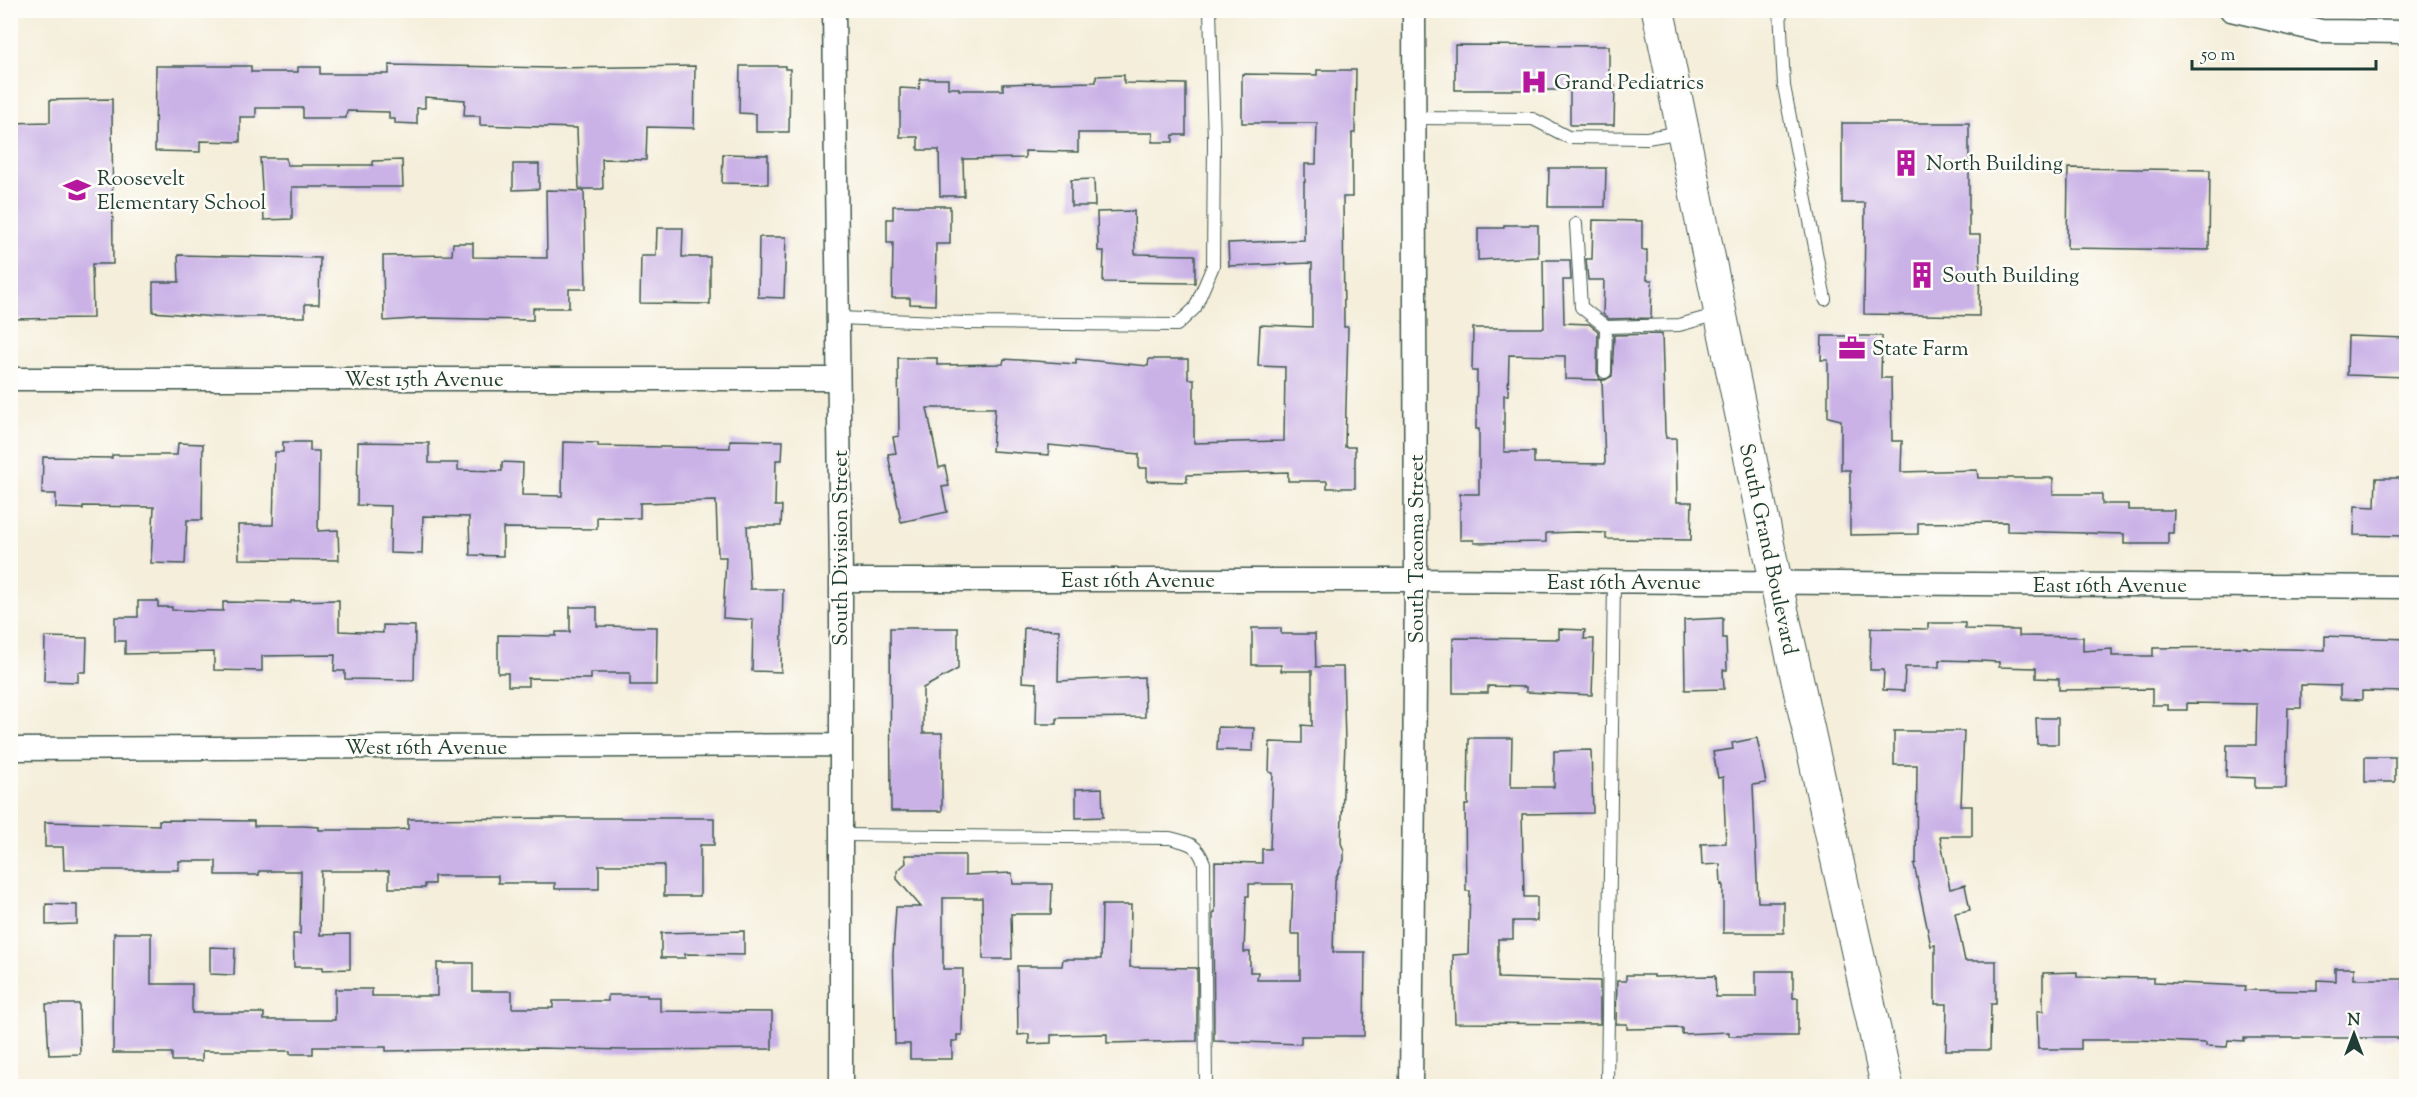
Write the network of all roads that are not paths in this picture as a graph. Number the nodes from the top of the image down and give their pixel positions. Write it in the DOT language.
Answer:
graph roads {
  1 [pos="834,10"];
  2 [pos="1210,10"];
  3 [pos="1414,10"];
  4 [pos="1658,10"];
  5 [pos="1780,10"];
  6 [pos="2231,10"];
  7 [pos="2406,32"];
  8 [pos="1415,118"];
  9 [pos="1683,132"];
  10 [pos="1576,224"];
  11 [pos="1825,299"];
  12 [pos="1720,314"];
  13 [pos="838,318"];
  14 [pos="1606,327"];
  15 [pos="1605,372"];
  16 [pos="10,379"];
  17 [pos="838,379"];
  18 [pos="841,580"];
  19 [pos="1416,580"];
  20 [pos="1614,582"];
  21 [pos="1776,583"];
  22 [pos="2406,587"];
  23 [pos="841,745"];
  24 [pos="10,749"];
  25 [pos="841,835"];
  26 [pos="841,1086"];
  27 [pos="1206,1086"];
  28 [pos="1411,1086"];
  29 [pos="1607,1086"];
  30 [pos="1887,1086"];
  1 -- 13 [label="street, South Division Street"];
  2 -- 13 [label="lane"];
  3 -- 8 [label="street, South Tacoma Street"];
  4 -- 9 [label="main road, South Grand Boulevard"];
  5 -- 11 [label="lane"];
  6 -- 7 [label="street"];
  8 -- 9 [label="lane"];
  8 -- 19 [label="street, South Tacoma Street"];
  9 -- 12 [label="main road, South Grand Boulevard"];
  10 -- 14 [label="lane"];
  12 -- 14 [label="lane"];
  12 -- 21 [label="main road, South Grand Boulevard"];
  13 -- 17 [label="street, South Division Street"];
  14 -- 15 [label="lane"];
  16 -- 17 [label="street, West 15th Avenue"];
  17 -- 18 [label="street, South Division Street"];
  18 -- 19 [label="street, East 16th Avenue"];
  18 -- 23 [label="street, South Division Street"];
  19 -- 20 [label="street, East 16th Avenue"];
  19 -- 28 [label="street, South Tacoma Street"];
  20 -- 21 [label="street, East 16th Avenue"];
  20 -- 29 [label="lane"];
  21 -- 22 [label="street, East 16th Avenue"];
  21 -- 30 [label="main road, South Grand Boulevard"];
  23 -- 24 [label="street, West 16th Avenue"];
  23 -- 25 [label="street, South Division Street"];
  25 -- 26 [label="street, South Division Street"];
  25 -- 27 [label="lane"];
}
